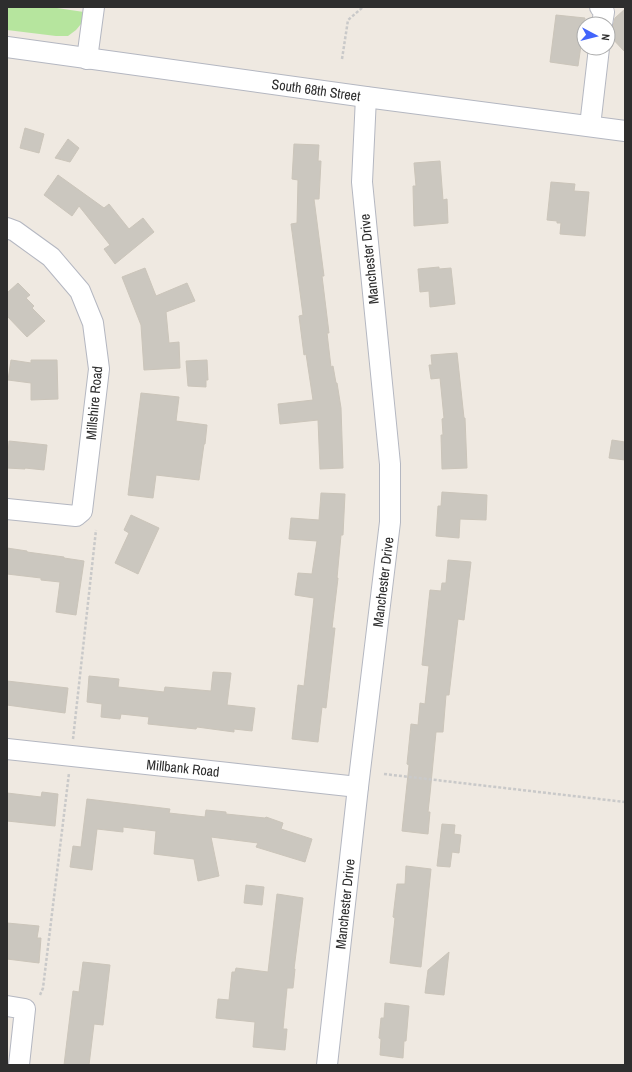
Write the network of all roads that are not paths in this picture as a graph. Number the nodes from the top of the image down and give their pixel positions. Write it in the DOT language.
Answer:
graph roads {
  1 [pos="94,7"];
  2 [pos="600,7"];
  3 [pos="603,16"];
  4 [pos="7,48"];
  5 [pos="598,56"];
  6 [pos="87,59"];
  7 [pos="366,97"];
  8 [pos="590,126"];
  9 [pos="625,131"];
  10 [pos="7,228"];
  11 [pos="7,508"];
  12 [pos="7,749"];
  13 [pos="358,787"];
  14 [pos="16,1008"];
  15 [pos="19,1065"];
  16 [pos="327,1065"];
  1 -- 6 [label="street"];
  2 -- 3 [label="street"];
  4 -- 6 [label="street, South 68th Street"];
  5 -- 8 [label="street"];
  6 -- 7 [label="street, South 68th Street"];
  7 -- 8 [label="street, South 68th Street"];
  7 -- 13 [label="street, Manchester Drive"];
  8 -- 9 [label="street, South 68th Street"];
  10 -- 11 [label="street, Millshire Road"];
  12 -- 13 [label="street, Millbank Road"];
  13 -- 16 [label="street, Manchester Drive"];
  14 -- 15 [label="street"];
}
